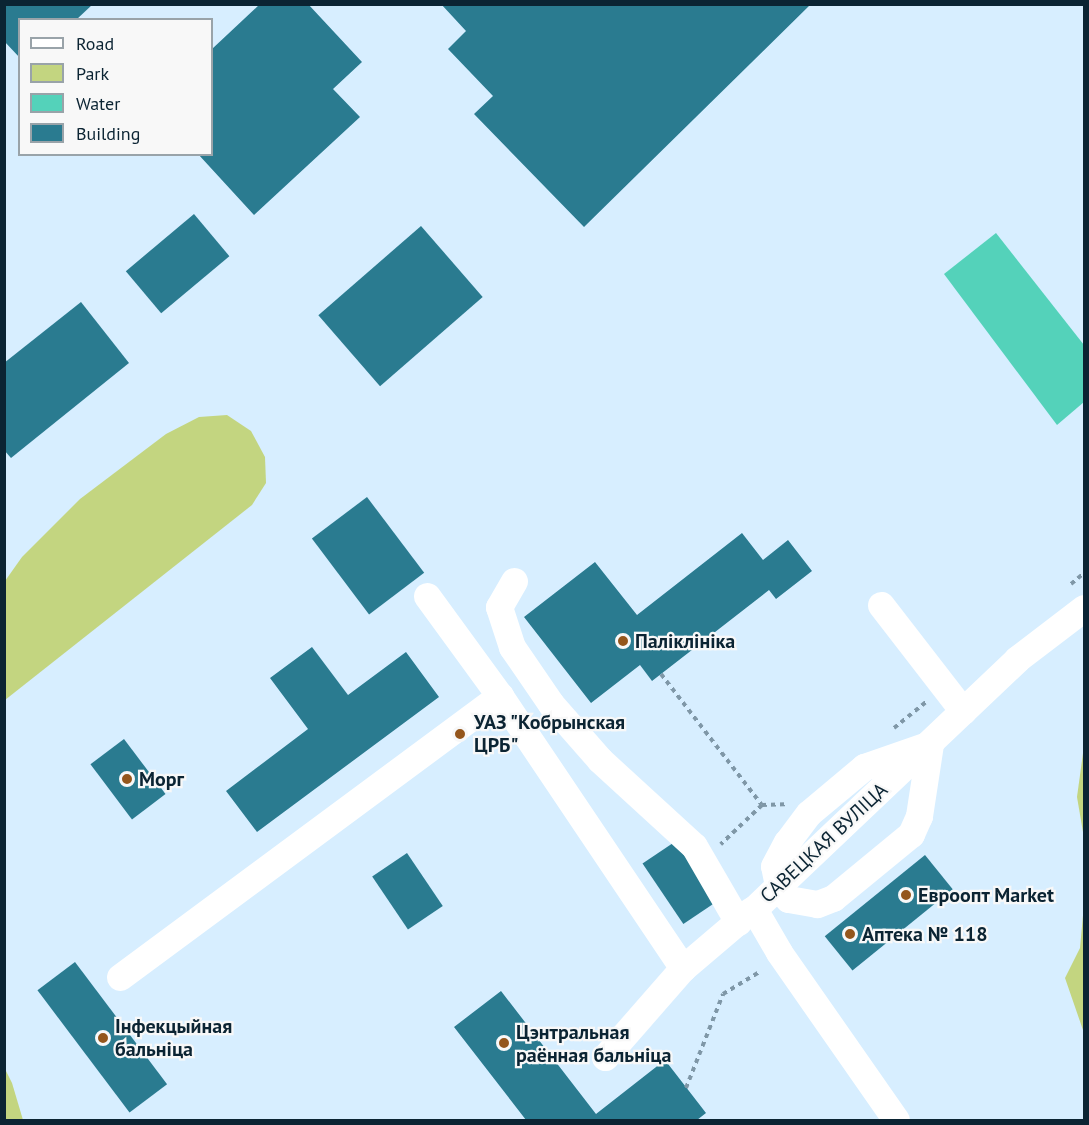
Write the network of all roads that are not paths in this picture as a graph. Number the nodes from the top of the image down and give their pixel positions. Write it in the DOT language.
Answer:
graph roads {
  1 [pos="514,581"];
  2 [pos="427,596"];
  3 [pos="881,606"];
  4 [pos="1084,608"];
  5 [pos="500,696"];
  6 [pos="963,711"];
  7 [pos="930,744"];
  8 [pos="778,886"];
  9 [pos="746,915"];
  10 [pos="683,968"];
  11 [pos="120,977"];
  12 [pos="605,1057"];
  13 [pos="896,1120"];
  1 -- 9 [label="street"];
  2 -- 5 [label="street"];
  3 -- 6 [label="street"];
  4 -- 6 [label="street, САВЕЦКАЯ ВУЛІЦА"];
  5 -- 10 [label="street"];
  5 -- 11 [label="street"];
  6 -- 7 [label="street, САВЕЦКАЯ ВУЛІЦА"];
  7 -- 8 [label="street, САВЕЦКАЯ ВУЛІЦА"];
  7 -- 8 [label="street"];
  8 -- 9 [label="street, САВЕЦКАЯ ВУЛІЦА"];
  9 -- 10 [label="street"];
  9 -- 13 [label="street, САВЕЦКАЯ ВУЛІЦА"];
  10 -- 12 [label="street"];
}
